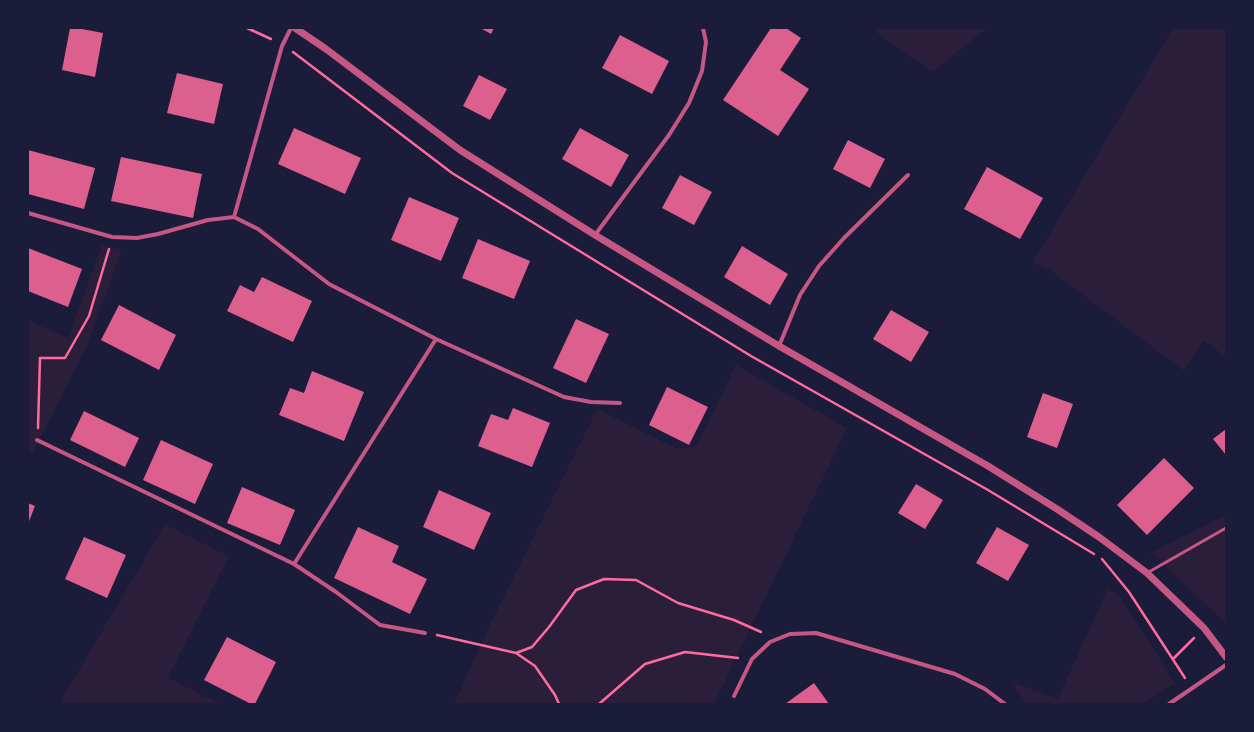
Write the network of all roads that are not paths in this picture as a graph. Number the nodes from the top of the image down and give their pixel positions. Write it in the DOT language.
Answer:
graph roads {
  1 [pos="291,28"];
  2 [pos="295,28"];
  3 [pos="703,28"];
  4 [pos="908,175"];
  5 [pos="28,213"];
  6 [pos="234,217"];
  7 [pos="595,235"];
  8 [pos="436,339"];
  9 [pos="779,346"];
  10 [pos="620,403"];
  11 [pos="38,440"];
  12 [pos="1226,528"];
  13 [pos="294,564"];
  14 [pos="1147,573"];
  15 [pos="425,633"];
  16 [pos="1226,657"];
  17 [pos="1226,665"];
  18 [pos="734,696"];
  19 [pos="1005,704"];
  20 [pos="1169,704"];
  1 -- 6 [label="street"];
  2 -- 7 [label="street"];
  3 -- 7 [label="street"];
  4 -- 9 [label="street"];
  5 -- 6 [label="street"];
  6 -- 8 [label="street"];
  7 -- 9 [label="street"];
  8 -- 10 [label="street"];
  8 -- 13 [label="street"];
  9 -- 14 [label="street"];
  11 -- 13 [label="street"];
  12 -- 14 [label="lane"];
  13 -- 15 [label="street"];
  14 -- 16 [label="street"];
  17 -- 20 [label="street"];
  18 -- 19 [label="street"];
}
